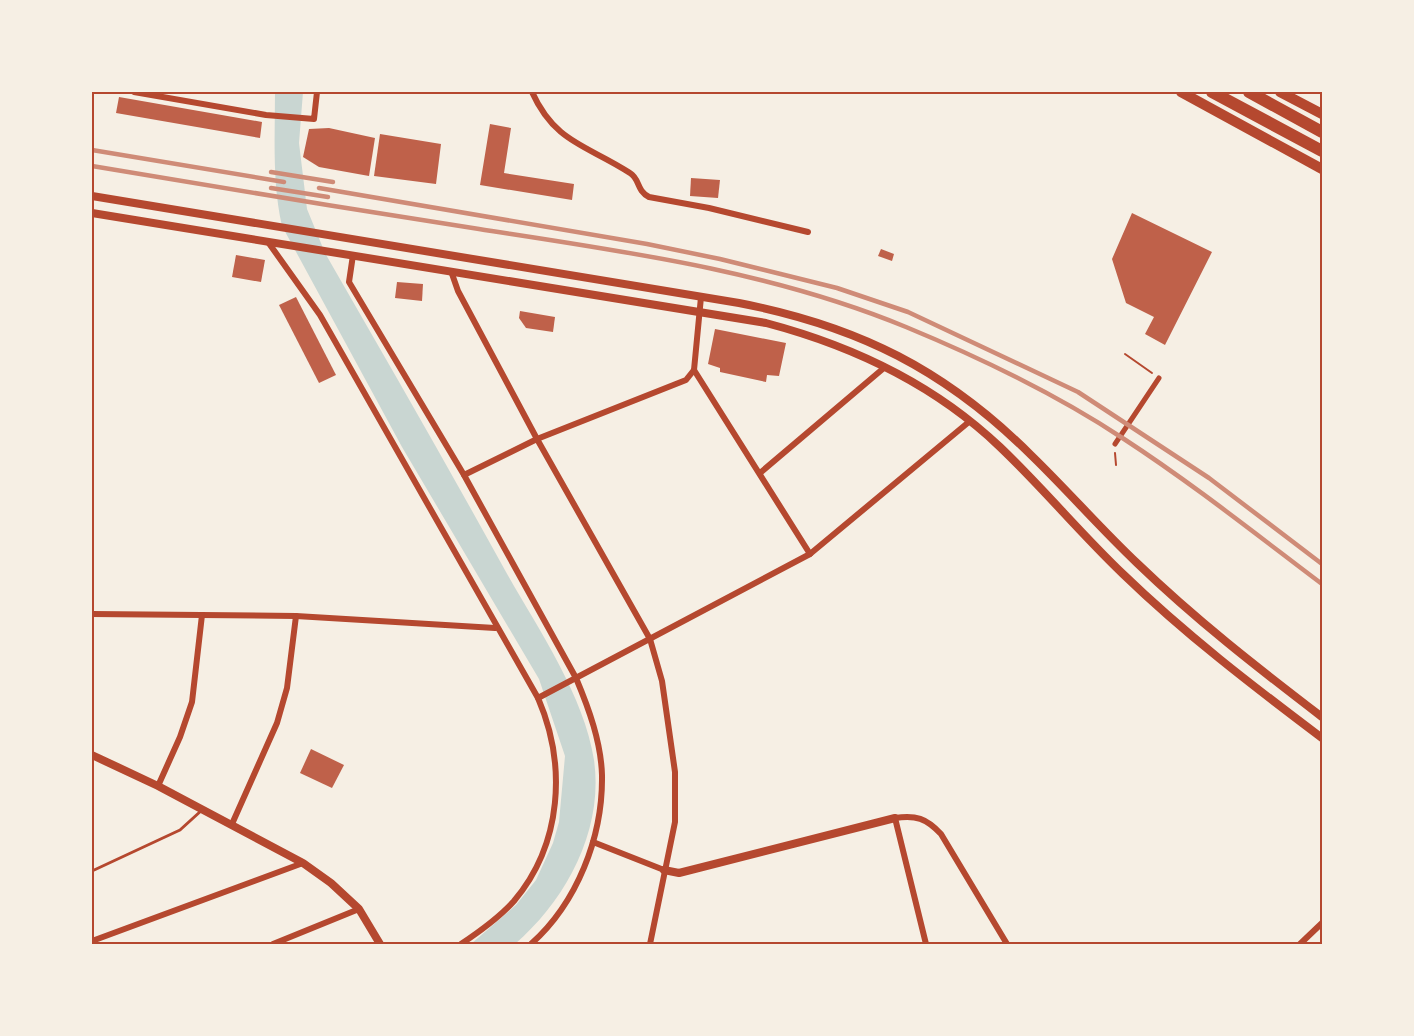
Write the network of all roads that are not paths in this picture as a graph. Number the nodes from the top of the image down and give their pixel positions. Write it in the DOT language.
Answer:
graph roads {
  1 [pos="134,92"];
  2 [pos="317,92"];
  3 [pos="532,92"];
  4 [pos="1180,92"];
  5 [pos="1212,92"];
  6 [pos="1249,92"];
  7 [pos="1281,92"];
  8 [pos="1323,114"];
  9 [pos="1323,132"];
  10 [pos="1323,152"];
  11 [pos="1323,169"];
  12 [pos="92,196"];
  13 [pos="92,213"];
  14 [pos="808,232"];
  15 [pos="268,242"];
  16 [pos="353,255"];
  17 [pos="451,271"];
  18 [pos="702,297"];
  19 [pos="700,312"];
  20 [pos="885,367"];
  21 [pos="694,370"];
  22 [pos="1159,378"];
  23 [pos="970,421"];
  24 [pos="537,439"];
  25 [pos="1114,444"];
  26 [pos="760,473"];
  27 [pos="464,475"];
  28 [pos="810,554"];
  29 [pos="92,614"];
  30 [pos="202,615"];
  31 [pos="296,616"];
  32 [pos="495,628"];
  33 [pos="650,639"];
  34 [pos="574,680"];
  35 [pos="540,697"];
  36 [pos="1323,717"];
  37 [pos="1323,738"];
  38 [pos="92,758"];
  39 [pos="158,786"];
  40 [pos="202,809"];
  41 [pos="894,818"];
  42 [pos="232,824"];
  43 [pos="593,842"];
  44 [pos="303,863"];
  45 [pos="664,870"];
  46 [pos="92,871"];
  47 [pos="359,909"];
  48 [pos="1323,923"];
  49 [pos="92,943"];
  50 [pos="273,945"];
  51 [pos="380,945"];
  52 [pos="461,945"];
  53 [pos="531,945"];
  54 [pos="650,945"];
  55 [pos="926,945"];
  56 [pos="1007,945"];
  57 [pos="1300,945"];
  1 -- 2 [label="street"];
  3 -- 14 [label="street"];
  4 -- 11 [label="highway"];
  5 -- 10 [label="highway"];
  6 -- 9 [label="highway"];
  7 -- 8 [label="highway"];
  12 -- 18 [label="street"];
  13 -- 15 [label="street"];
  15 -- 16 [label="street"];
  15 -- 32 [label="street"];
  16 -- 17 [label="street"];
  16 -- 27 [label="street"];
  17 -- 19 [label="street"];
  17 -- 24 [label="street"];
  18 -- 19 [label="street"];
  18 -- 36 [label="street"];
  19 -- 20 [label="street"];
  19 -- 21 [label="street"];
  20 -- 23 [label="street"];
  20 -- 26 [label="street"];
  21 -- 24 [label="street"];
  21 -- 26 [label="street"];
  22 -- 25 [label="street"];
  23 -- 28 [label="street"];
  23 -- 37 [label="street"];
  24 -- 27 [label="street"];
  24 -- 33 [label="street"];
  26 -- 28 [label="street"];
  27 -- 34 [label="street"];
  28 -- 33 [label="street"];
  29 -- 30 [label="street"];
  30 -- 31 [label="street"];
  30 -- 39 [label="street"];
  31 -- 32 [label="street"];
  31 -- 42 [label="street"];
  32 -- 35 [label="street"];
  33 -- 34 [label="street"];
  33 -- 45 [label="street"];
  34 -- 35 [label="street"];
  34 -- 43 [label="street"];
  35 -- 52 [label="street"];
  38 -- 39 [label="street"];
  39 -- 40 [label="street"];
  40 -- 42 [label="street"];
  40 -- 46 [label="lane"];
  41 -- 45 [label="street"];
  41 -- 55 [label="street"];
  41 -- 56 [label="street"];
  42 -- 44 [label="street"];
  43 -- 45 [label="street"];
  43 -- 53 [label="street"];
  44 -- 47 [label="street"];
  44 -- 49 [label="street"];
  45 -- 54 [label="street"];
  47 -- 50 [label="street"];
  47 -- 51 [label="street"];
  48 -- 57 [label="street"];
}
